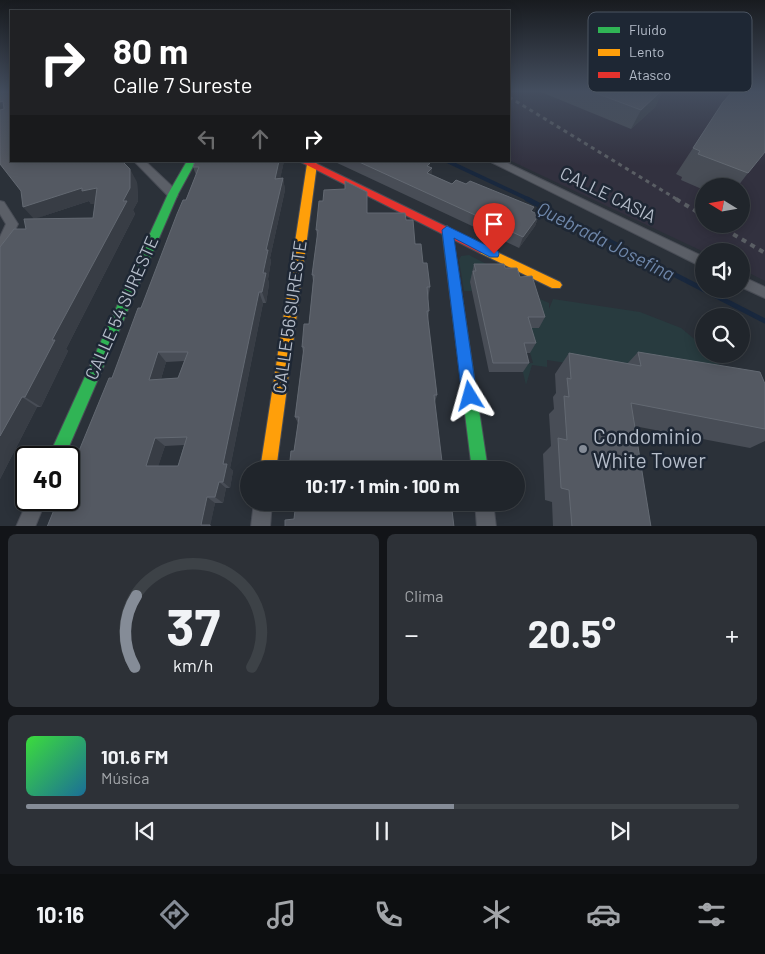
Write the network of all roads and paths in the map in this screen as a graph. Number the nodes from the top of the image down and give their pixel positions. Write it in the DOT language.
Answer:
graph roads {
  1 [pos="140,162"];
  2 [pos="191,162"];
  3 [pos="496,162"];
  4 [pos="307,163"];
  5 [pos="173,194"];
  6 [pos="0,205"];
  7 [pos="447,230"];
  8 [pos="0,248"];
  9 [pos="695,259"];
  10 [pos="556,285"];
  11 [pos="750,286"];
  12 [pos="765,293"];
  13 [pos="61,446"];
  14 [pos="269,461"];
  15 [pos="479,461"];
  16 [pos="32,511"];
  17 [pos="262,511"];
  18 [pos="485,511"];
  19 [pos="25,526"];
  20 [pos="260,526"];
  21 [pos="487,526"];
  1 -- 5 [label="street"];
  2 -- 5 [label="street, CALLE 54 SURESTE"];
  3 -- 9 [label="street, CALLE CASIA"];
  4 -- 7 [label="street"];
  4 -- 14 [label="street, CALLE 56 SURESTE"];
  5 -- 13 [label="street, CALLE 54 SURESTE"];
  6 -- 8 [label="street"];
  7 -- 10 [label="street"];
  7 -- 15 [label="street"];
  11 -- 12 [label="street"];
  16 -- 19 [label="street"];
  17 -- 20 [label="street"];
  18 -- 21 [label="street"];
}
